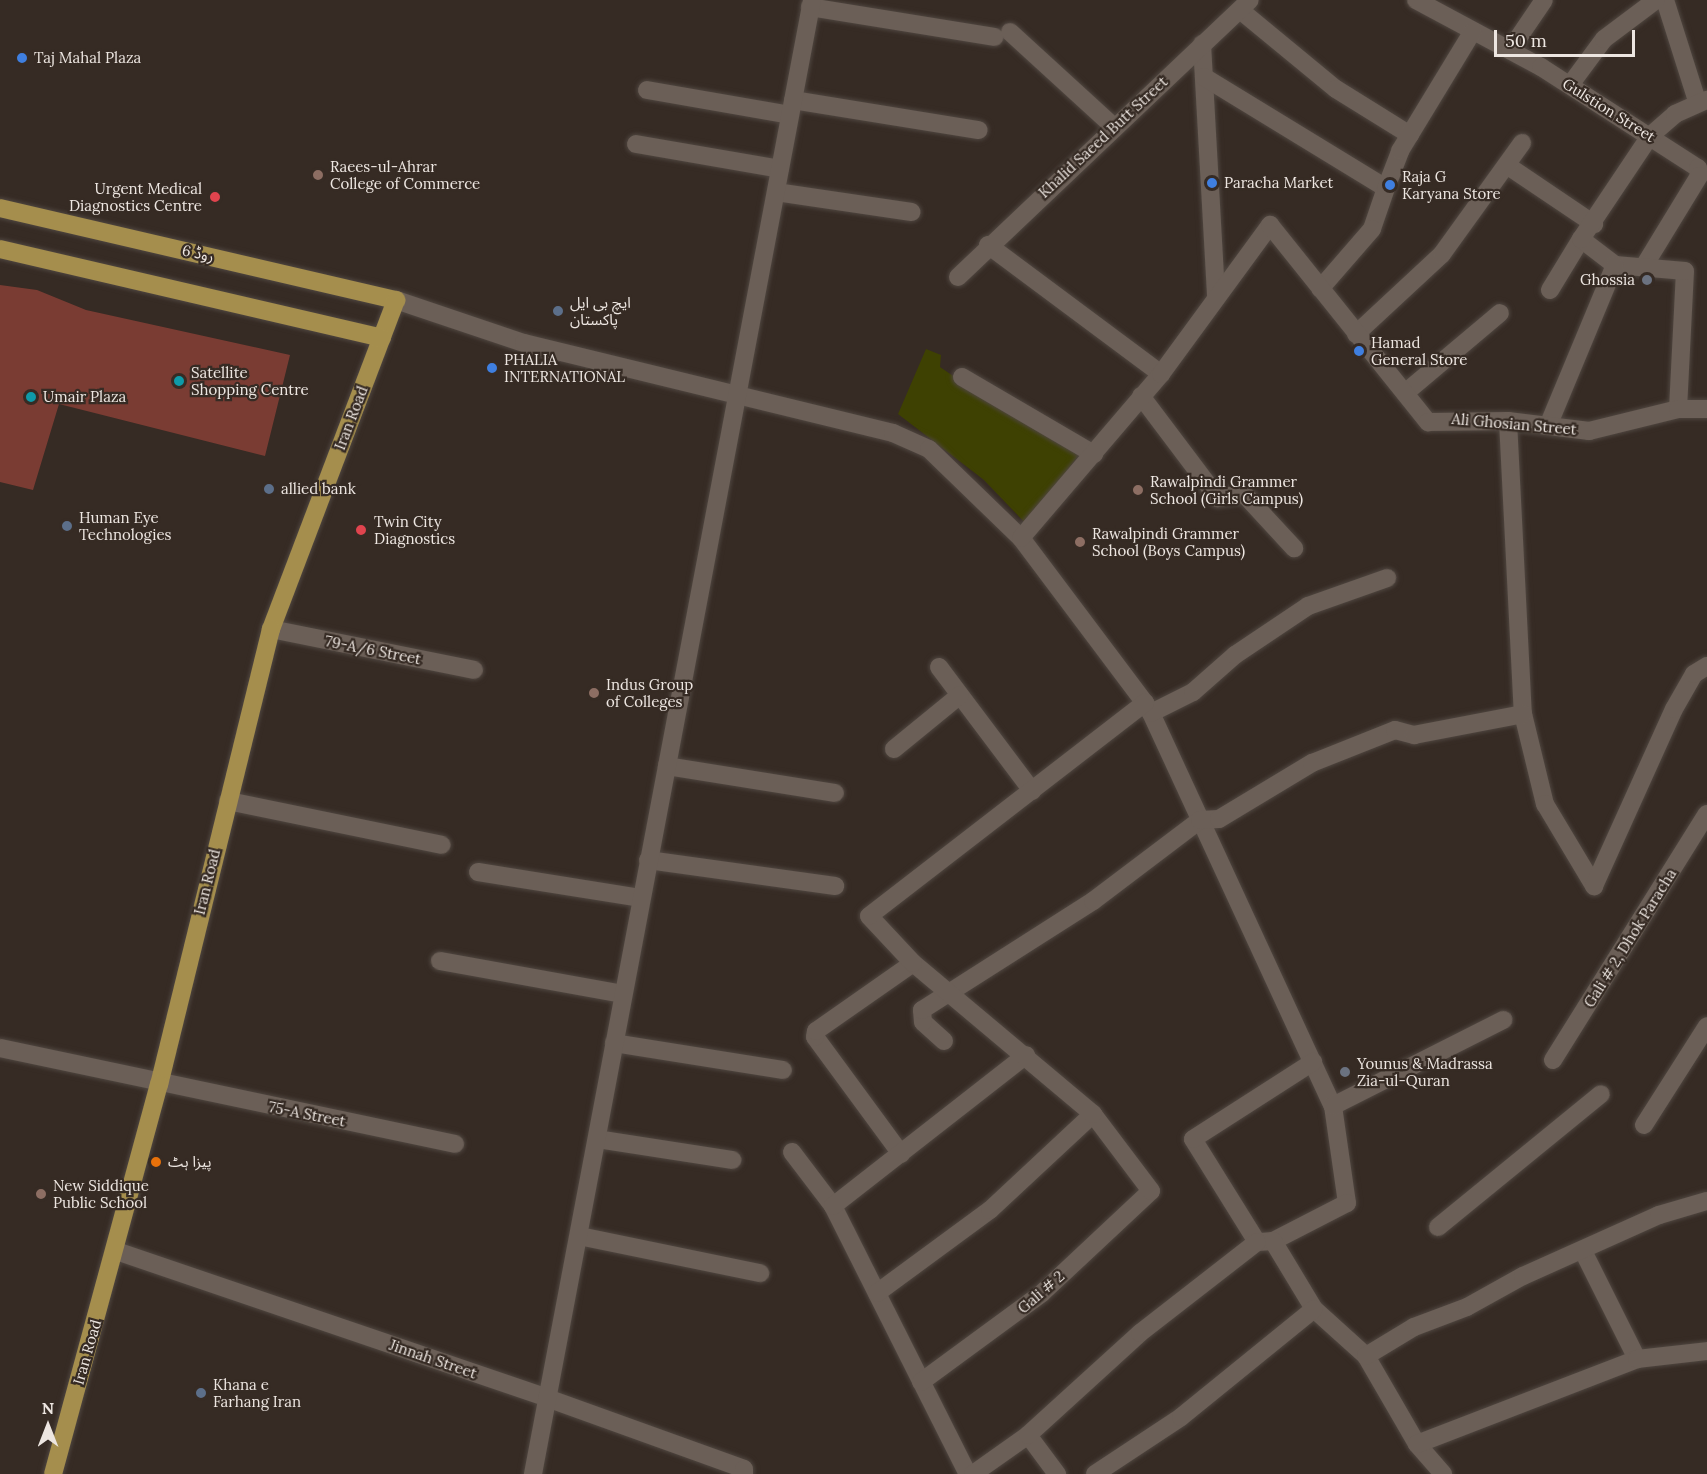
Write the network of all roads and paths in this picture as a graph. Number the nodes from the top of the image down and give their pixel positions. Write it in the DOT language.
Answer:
graph roads {
  1 [pos="1416,0"];
  2 [pos="1544,0"];
  3 [pos="1656,0"];
  4 [pos="1665,0"];
  5 [pos="811,4"];
  6 [pos="1245,5"];
  7 [pos="1473,31"];
  8 [pos="1202,44"];
  9 [pos="1510,50"];
  10 [pos="1204,77"];
  11 [pos="1570,85"];
  12 [pos="647,90"];
  13 [pos="1702,101"];
  14 [pos="792,107"];
  15 [pos="1113,126"];
  16 [pos="979,130"];
  17 [pos="1410,135"];
  18 [pos="1650,136"];
  19 [pos="1522,143"];
  20 [pos="636,144"];
  21 [pos="1508,166"];
  22 [pos="780,169"];
  23 [pos="1386,188"];
  24 [pos="776,192"];
  25 [pos="0,208"];
  26 [pos="912,212"];
  27 [pos="1594,224"];
  28 [pos="1581,239"];
  29 [pos="988,245"];
  30 [pos="0,249"];
  31 [pos="1615,265"];
  32 [pos="1644,266"];
  33 [pos="958,277"];
  34 [pos="1320,289"];
  35 [pos="1550,290"];
  36 [pos="1216,296"];
  37 [pos="396,300"];
  38 [pos="1500,313"];
  39 [pos="1356,334"];
  40 [pos="382,338"];
  41 [pos="1161,374"];
  42 [pos="962,377"];
  43 [pos="1405,393"];
  44 [pos="1141,396"];
  45 [pos="740,397"];
  46 [pos="1707,409"];
  47 [pos="1678,410"];
  48 [pos="1508,421"];
  49 [pos="1548,426"];
  50 [pos="1094,454"];
  51 [pos="1021,538"];
  52 [pos="1294,548"];
  53 [pos="1388,578"];
  54 [pos="271,629"];
  55 [pos="1707,666"];
  56 [pos="939,667"];
  57 [pos="474,670"];
  58 [pos="960,695"];
  59 [pos="1148,708"];
  60 [pos="1523,714"];
  61 [pos="894,749"];
  62 [pos="667,766"];
  63 [pos="1032,791"];
  64 [pos="835,793"];
  65 [pos="228,801"];
  66 [pos="1707,814"];
  67 [pos="1200,820"];
  68 [pos="442,845"];
  69 [pos="648,860"];
  70 [pos="477,872"];
  71 [pos="835,886"];
  72 [pos="640,898"];
  73 [pos="440,961"];
  74 [pos="913,963"];
  75 [pos="952,992"];
  76 [pos="623,994"];
  77 [pos="1503,1020"];
  78 [pos="1707,1026"];
  79 [pos="944,1041"];
  80 [pos="614,1043"];
  81 [pos="0,1048"];
  82 [pos="1026,1055"];
  83 [pos="1553,1060"];
  84 [pos="1313,1062"];
  85 [pos="783,1070"];
  86 [pos="159,1084"];
  87 [pos="1601,1094"];
  88 [pos="1333,1106"];
  89 [pos="1093,1114"];
  90 [pos="1644,1125"];
  91 [pos="597,1138"];
  92 [pos="455,1144"];
  93 [pos="792,1152"];
  94 [pos="901,1154"];
  95 [pos="732,1160"];
  96 [pos="1699,1204"];
  97 [pos="833,1206"];
  98 [pos="1438,1227"];
  99 [pos="579,1236"];
  100 [pos="1265,1241"];
  101 [pos="116,1251"];
  102 [pos="1583,1251"];
  103 [pos="760,1273"];
  104 [pos="877,1293"];
  105 [pos="1314,1309"];
  106 [pos="1707,1351"];
  107 [pos="1366,1356"];
  108 [pos="1637,1359"];
  109 [pos="921,1382"];
  110 [pos="547,1398"];
  111 [pos="1028,1435"];
  112 [pos="1417,1444"];
  113 [pos="53,1474"];
  114 [pos="533,1474"];
  115 [pos="744,1474"];
  116 [pos="968,1474"];
  117 [pos="973,1474"];
  118 [pos="1057,1474"];
  119 [pos="1095,1474"];
  120 [pos="1443,1474"];
  1 -- 7 [label="street, Gulstion Street"];
  2 -- 9 [label="street"];
  3 -- 11 [label="street"];
  4 -- 13 [label="street"];
  5 -- 14 [label="street"];
  5 -- 15 [label="street"];
  6 -- 8 [label="street, Khalid Saeed Butt Street"];
  6 -- 17 [label="street"];
  7 -- 9 [label="street, Gulstion Street"];
  7 -- 17 [label="street"];
  8 -- 10 [label="street"];
  8 -- 15 [label="street, Khalid Saeed Butt Street"];
  9 -- 11 [label="street, Gulstion Street"];
  10 -- 23 [label="street"];
  10 -- 36 [label="street"];
  11 -- 18 [label="street, Gulstion Street"];
  12 -- 14 [label="street"];
  13 -- 18 [label="street"];
  14 -- 16 [label="street"];
  14 -- 22 [label="street"];
  15 -- 29 [label="street, Khalid Saeed Butt Street"];
  17 -- 23 [label="street"];
  18 -- 27 [label="street"];
  18 -- 32 [label="street, Gulstion Street"];
  19 -- 21 [label="street"];
  20 -- 22 [label="street"];
  21 -- 27 [label="street"];
  21 -- 39 [label="street"];
  22 -- 24 [label="street"];
  23 -- 34 [label="street"];
  24 -- 26 [label="street"];
  24 -- 45 [label="street"];
  25 -- 37 [label="main road, روڈ 6"];
  27 -- 28 [label="street"];
  28 -- 31 [label="street"];
  28 -- 35 [label="street"];
  29 -- 33 [label="street, Khalid Saeed Butt Street"];
  29 -- 41 [label="street"];
  30 -- 40 [label="main road"];
  31 -- 32 [label="street"];
  31 -- 49 [label="street"];
  32 -- 47 [label="street"];
  34 -- 36 [label="street, Ali Ghosian Street"];
  34 -- 39 [label="street, Ali Ghosian Street"];
  36 -- 41 [label="street"];
  37 -- 40 [label="main road, Iran Road"];
  37 -- 45 [label="street"];
  38 -- 43 [label="street"];
  39 -- 43 [label="street, Ali Ghosian Street"];
  40 -- 54 [label="main road, Iran Road"];
  41 -- 44 [label="street"];
  42 -- 50 [label="street"];
  43 -- 48 [label="street, Ali Ghosian Street"];
  44 -- 50 [label="street"];
  44 -- 52 [label="street"];
  45 -- 51 [label="street"];
  45 -- 62 [label="street"];
  46 -- 47 [label="street, Ali Ghosian Street"];
  47 -- 49 [label="street, Ali Ghosian Street"];
  48 -- 49 [label="street, Ali Ghosian Street"];
  48 -- 60 [label="street"];
  50 -- 51 [label="street"];
  51 -- 59 [label="street"];
  53 -- 59 [label="street"];
  54 -- 57 [label="street, 79-A/6 Street"];
  54 -- 65 [label="main road, Iran Road"];
  55 -- 60 [label="street"];
  56 -- 58 [label="street"];
  58 -- 61 [label="street"];
  58 -- 63 [label="street"];
  59 -- 63 [label="street"];
  59 -- 67 [label="street"];
  60 -- 67 [label="street"];
  62 -- 64 [label="street"];
  62 -- 69 [label="street"];
  63 -- 74 [label="street"];
  65 -- 68 [label="street"];
  65 -- 86 [label="main road, Iran Road"];
  66 -- 83 [label="street, Gali # 2, Dhok Paracha"];
  67 -- 75 [label="street"];
  67 -- 84 [label="street"];
  69 -- 71 [label="street"];
  69 -- 72 [label="street"];
  70 -- 72 [label="street"];
  72 -- 76 [label="street"];
  73 -- 76 [label="street"];
  74 -- 75 [label="street"];
  74 -- 94 [label="street"];
  75 -- 79 [label="street"];
  75 -- 82 [label="street"];
  76 -- 80 [label="street"];
  77 -- 88 [label="street"];
  78 -- 90 [label="street"];
  80 -- 85 [label="street"];
  80 -- 91 [label="street"];
  81 -- 86 [label="street, 75-A Street"];
  82 -- 89 [label="street"];
  82 -- 94 [label="street"];
  84 -- 88 [label="street"];
  84 -- 100 [label="street"];
  86 -- 92 [label="street, 75-A Street"];
  86 -- 101 [label="main road, Iran Road"];
  87 -- 98 [label="street"];
  88 -- 100 [label="street"];
  89 -- 104 [label="street"];
  89 -- 109 [label="street, Gali # 2"];
  91 -- 95 [label="street"];
  91 -- 99 [label="street"];
  93 -- 97 [label="street"];
  94 -- 97 [label="street"];
  96 -- 102 [label="street"];
  97 -- 104 [label="street"];
  99 -- 103 [label="street"];
  99 -- 110 [label="street"];
  100 -- 105 [label="street"];
  100 -- 111 [label="street"];
  101 -- 110 [label="street, Jinnah Street"];
  101 -- 113 [label="main road, Iran Road"];
  102 -- 107 [label="street"];
  102 -- 108 [label="street"];
  104 -- 109 [label="street"];
  105 -- 107 [label="street"];
  105 -- 119 [label="street"];
  106 -- 108 [label="street"];
  107 -- 112 [label="street"];
  108 -- 112 [label="street"];
  109 -- 116 [label="street"];
  110 -- 114 [label="street"];
  110 -- 115 [label="street, Jinnah Street"];
  111 -- 117 [label="street"];
  111 -- 118 [label="street"];
  112 -- 120 [label="street"];
}
